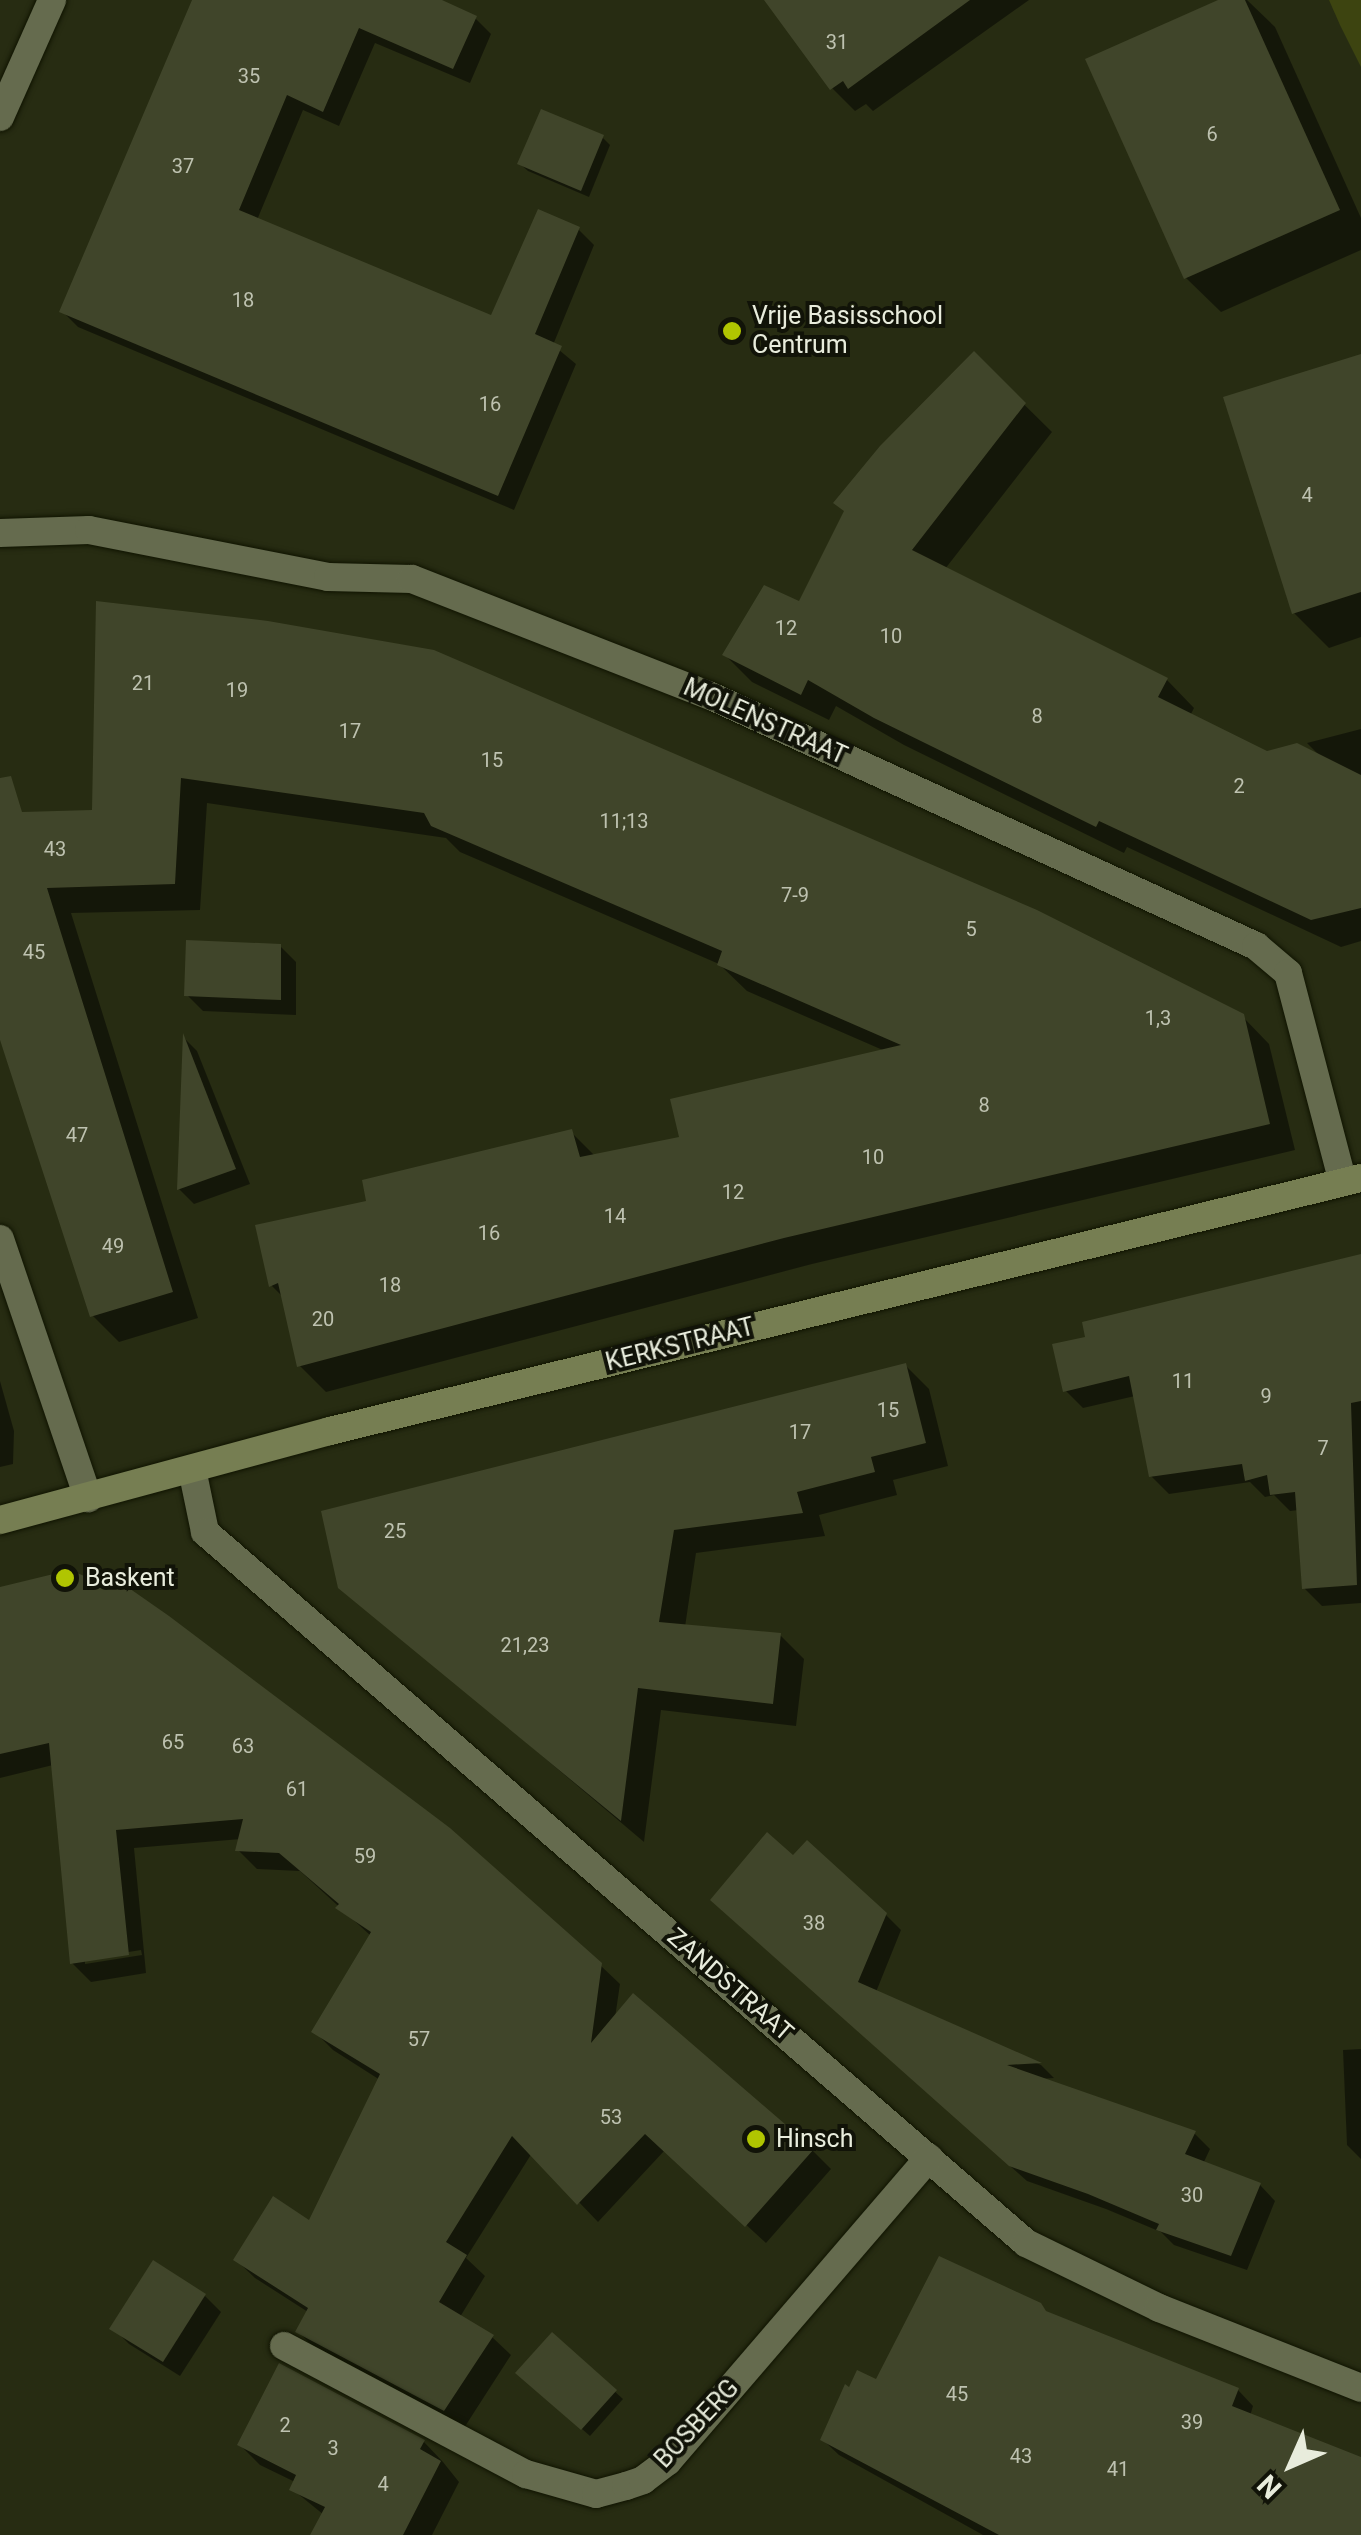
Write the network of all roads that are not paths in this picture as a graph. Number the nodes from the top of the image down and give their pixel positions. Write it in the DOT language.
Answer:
graph roads {
  1 [pos="52,0"];
  2 [pos="0,117"];
  3 [pos="0,533"];
  4 [pos="1352,1180"];
  5 [pos="0,1239"];
  6 [pos="192,1469"];
  7 [pos="88,1498"];
  8 [pos="0,1520"];
  9 [pos="928,2158"];
  10 [pos="284,2346"];
  11 [pos="1361,2388"];
  1 -- 2 [label="street"];
  3 -- 4 [label="street, MOLENSTRAAT"];
  4 -- 6 [label="main road, KERKSTRAAT"];
  5 -- 7 [label="street"];
  6 -- 7 [label="main road, KERKSTRAAT"];
  6 -- 9 [label="street, ZANDSTRAAT"];
  7 -- 8 [label="main road, KERKSTRAAT"];
  9 -- 10 [label="street, BOSBERG"];
  9 -- 11 [label="street, ZANDSTRAAT"];
}
